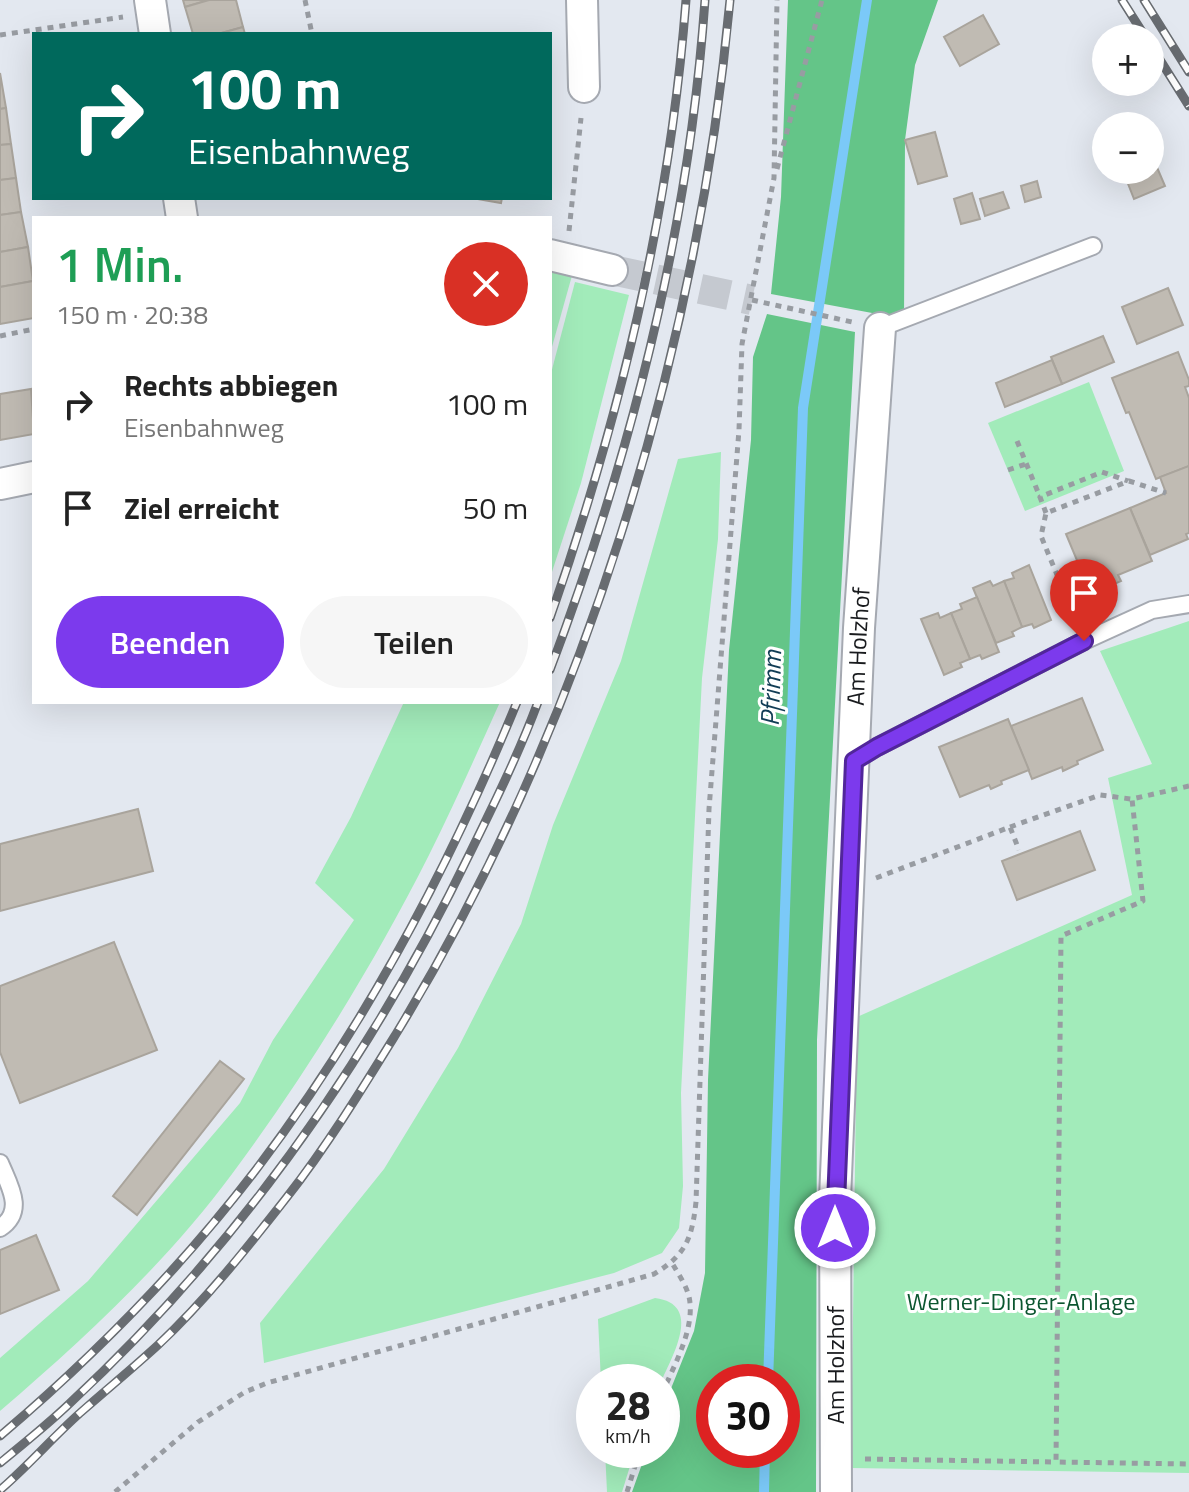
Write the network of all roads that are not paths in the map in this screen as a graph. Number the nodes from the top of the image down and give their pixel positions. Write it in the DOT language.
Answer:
graph roads {
  1 [pos="582,0"];
  2 [pos="584,87"];
  3 [pos="1093,246"];
  4 [pos="558,257"];
  5 [pos="612,270"];
  6 [pos="880,328"];
  7 [pos="32,477"];
  8 [pos="0,484"];
  9 [pos="1189,604"];
  10 [pos="854,761"];
  11 [pos="0,1163"];
  12 [pos="0,1228"];
  13 [pos="836,1492"];
  1 -- 2 [label="street"];
  3 -- 6 [label="lane"];
  4 -- 5 [label="street"];
  6 -- 10 [label="street, Am Holzhof"];
  7 -- 8 [label="street"];
  9 -- 10 [label="lane"];
  10 -- 13 [label="street, Am Holzhof"];
  11 -- 12 [label="lane"];
}
